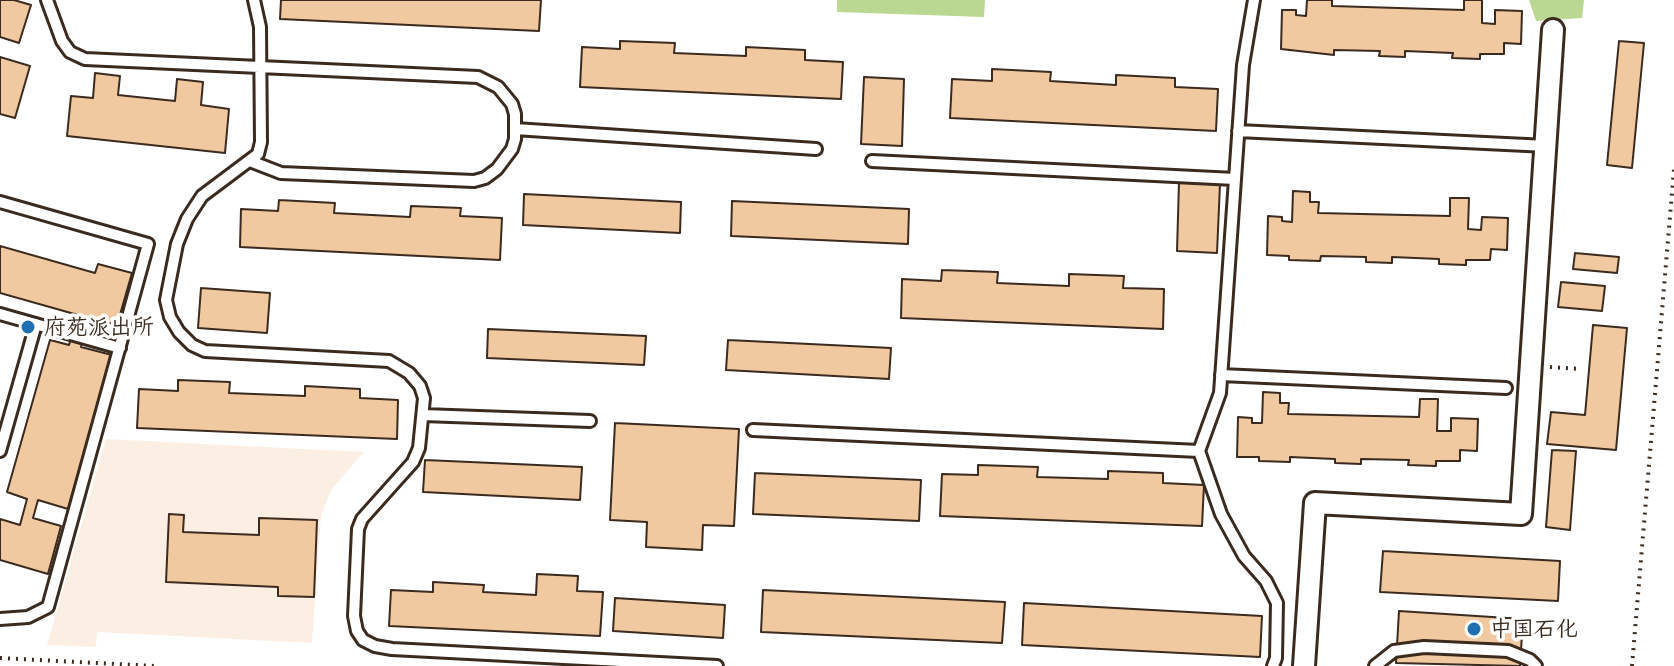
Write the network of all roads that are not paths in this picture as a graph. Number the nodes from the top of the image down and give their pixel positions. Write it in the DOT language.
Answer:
graph roads {
  1 [pos="47,0"];
  2 [pos="254,0"];
  3 [pos="1254,0"];
  4 [pos="1553,30"];
  5 [pos="260,69"];
  6 [pos="515,129"];
  7 [pos="1238,131"];
  8 [pos="1547,146"];
  9 [pos="816,149"];
  10 [pos="250,161"];
  11 [pos="872,161"];
  12 [pos="1235,179"];
  13 [pos="0,202"];
  14 [pos="0,314"];
  15 [pos="36,324"];
  16 [pos="120,348"];
  17 [pos="1221,375"];
  18 [pos="1506,388"];
  19 [pos="423,415"];
  20 [pos="590,421"];
  21 [pos="753,430"];
  22 [pos="0,451"];
  23 [pos="1199,451"];
  24 [pos="0,619"];
  25 [pos="647,664"];
  26 [pos="691,665"];
  27 [pos="717,666"];
  28 [pos="1273,666"];
  29 [pos="1304,666"];
  30 [pos="1375,666"];
  31 [pos="1536,666"];
  1 -- 5 [label="lane"];
  2 -- 5 [label="lane"];
  3 -- 7 [label="lane"];
  4 -- 8 [label="street"];
  5 -- 6 [label="lane"];
  5 -- 10 [label="lane"];
  6 -- 9 [label="lane"];
  6 -- 10 [label="lane"];
  7 -- 8 [label="lane"];
  7 -- 12 [label="lane"];
  8 -- 29 [label="street"];
  10 -- 19 [label="lane"];
  11 -- 12 [label="lane"];
  12 -- 17 [label="lane"];
  13 -- 16 [label="lane"];
  14 -- 15 [label="lane"];
  15 -- 16 [label="lane"];
  15 -- 22 [label="lane"];
  16 -- 24 [label="lane"];
  17 -- 18 [label="lane"];
  17 -- 23 [label="lane"];
  19 -- 20 [label="lane"];
  19 -- 25 [label="lane"];
  21 -- 23 [label="lane"];
  23 -- 28 [label="lane"];
  25 -- 26 [label="lane"];
  26 -- 27 [label="lane"];
  30 -- 31 [label="lane"];
}
